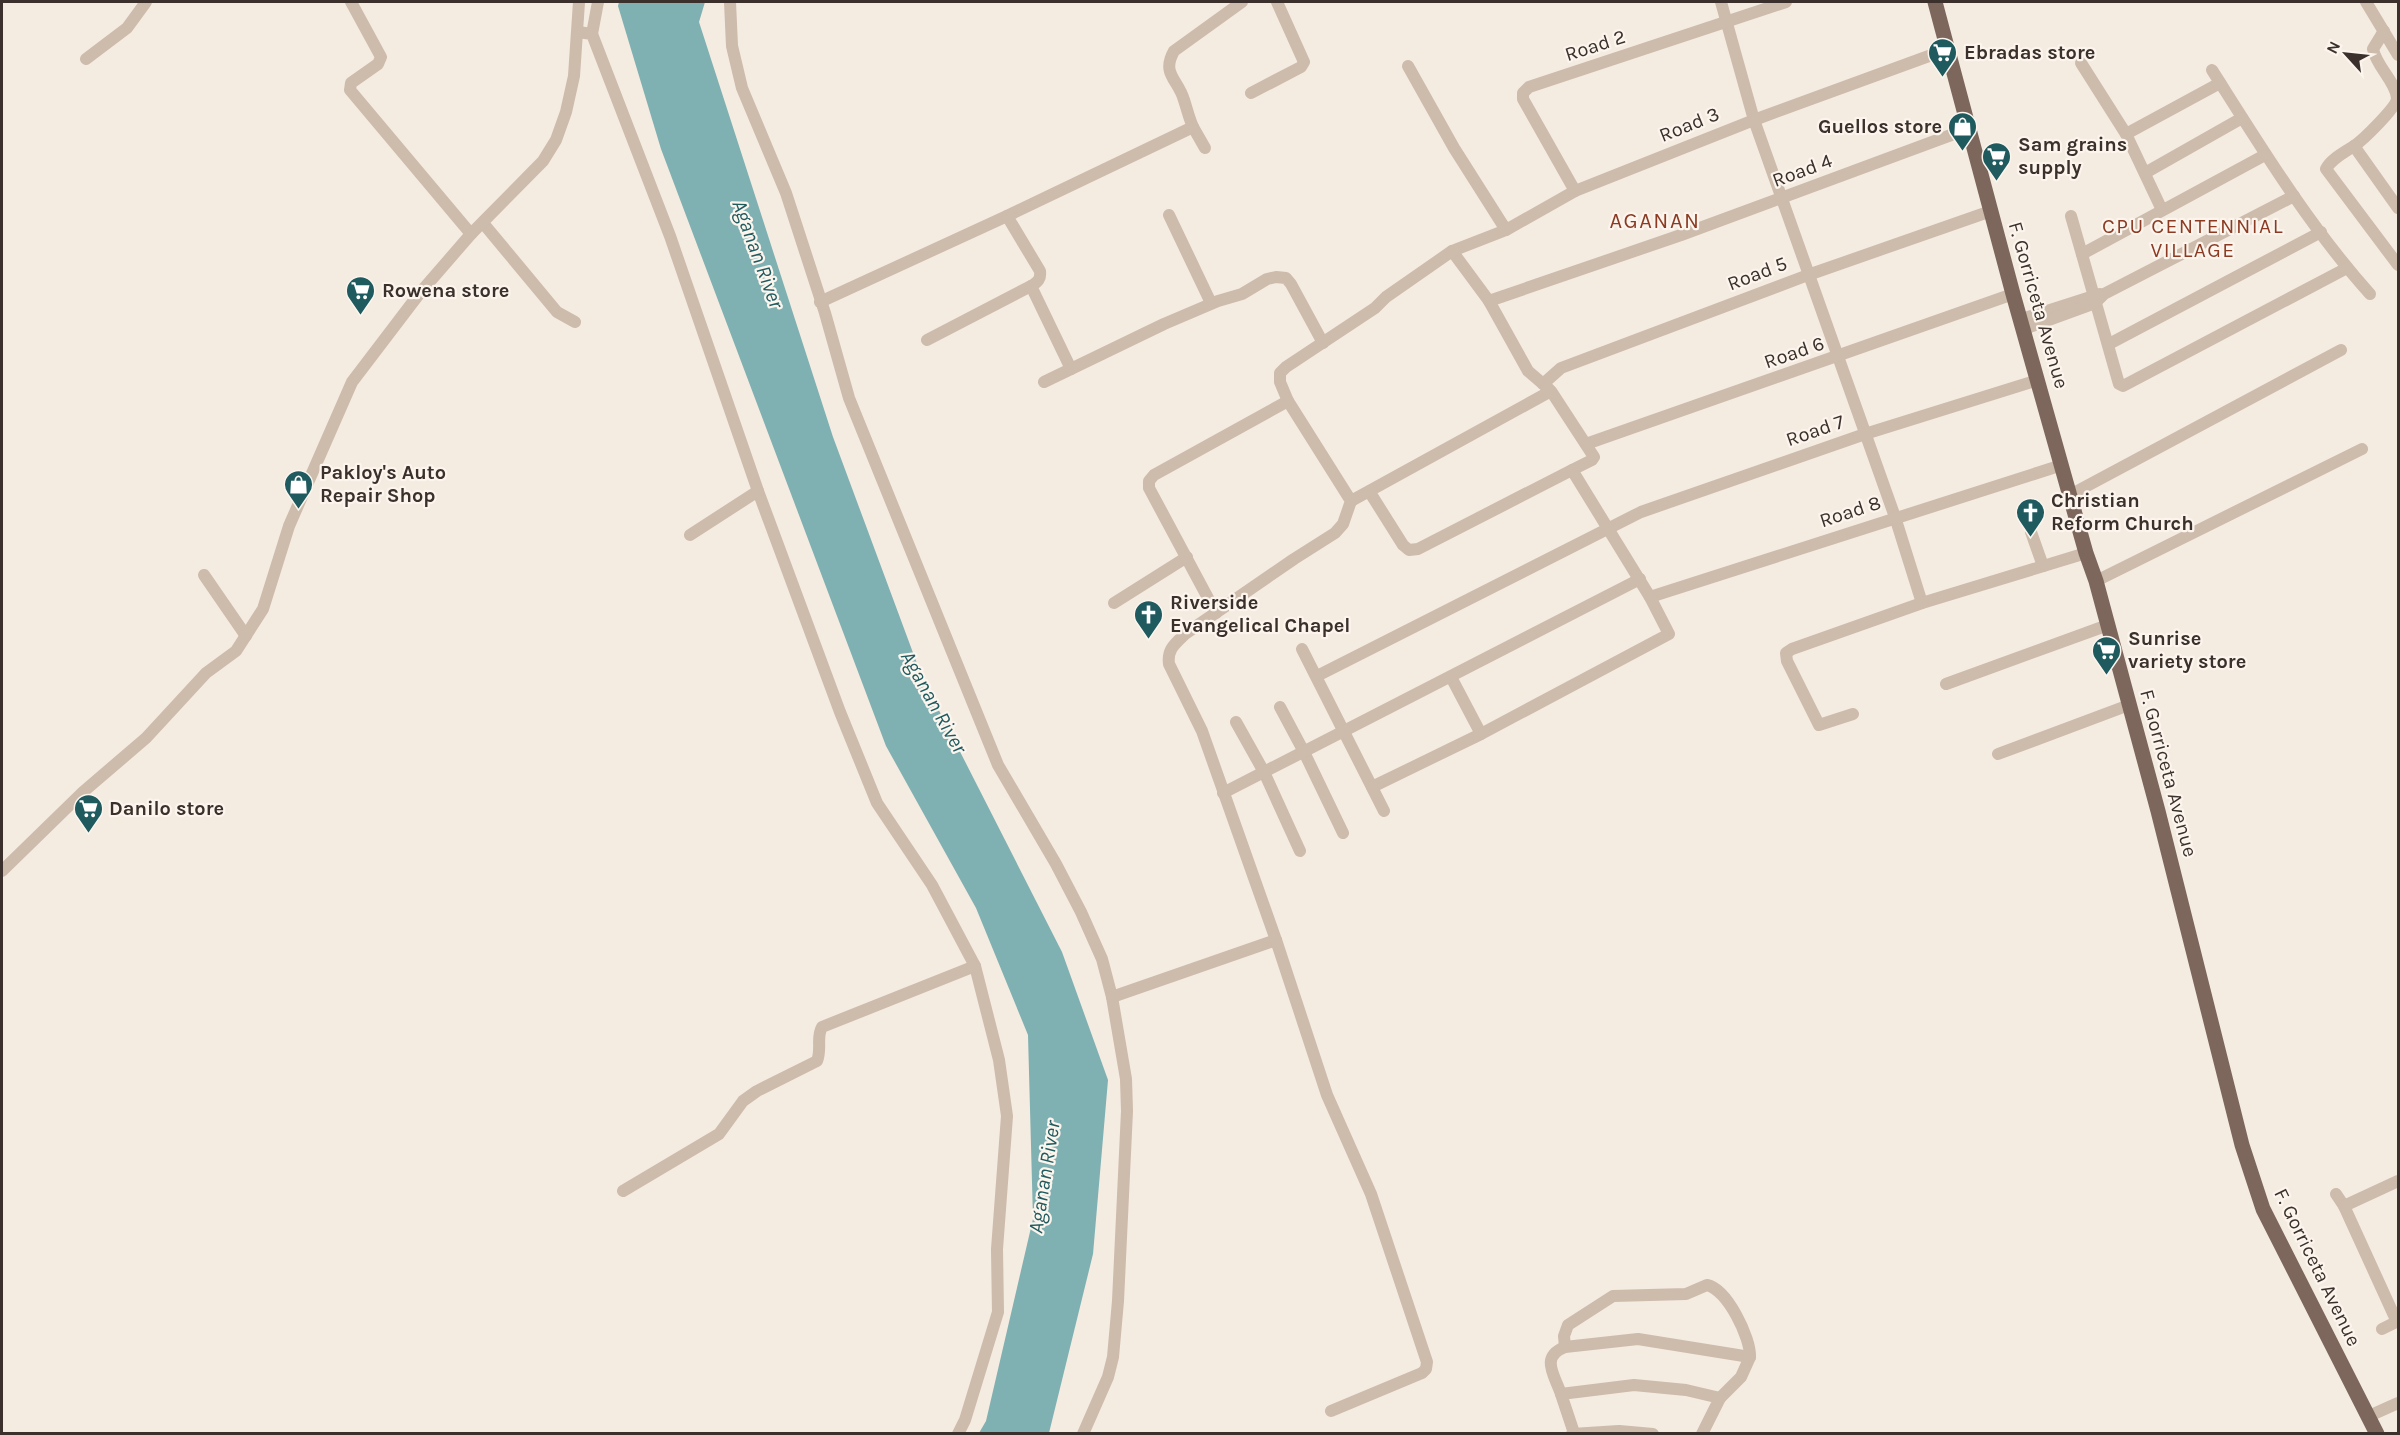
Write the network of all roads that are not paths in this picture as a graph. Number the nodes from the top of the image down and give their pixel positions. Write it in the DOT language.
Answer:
graph roads {
  1 [pos="146,2"];
  2 [pos="351,2"];
  3 [pos="579,2"];
  4 [pos="598,2"];
  5 [pos="730,2"];
  6 [pos="1242,2"];
  7 [pos="1277,2"];
  8 [pos="1721,2"];
  9 [pos="1786,2"];
  10 [pos="1935,2"];
  11 [pos="2366,2"];
  12 [pos="1728,22"];
  13 [pos="2384,31"];
  14 [pos="578,32"];
  15 [pos="592,34"];
  16 [pos="1948,49"];
  17 [pos="2398,55"];
  18 [pos="86,59"];
  19 [pos="2081,63"];
  20 [pos="1408,66"];
  21 [pos="2212,70"];
  22 [pos="2220,83"];
  23 [pos="1251,93"];
  24 [pos="2242,118"];
  25 [pos="1754,120"];
  26 [pos="1193,127"];
  27 [pos="1970,128"];
  28 [pos="2126,134"];
  29 [pos="2354,146"];
  30 [pos="1205,148"];
  31 [pos="2265,155"];
  32 [pos="2145,173"];
  33 [pos="1575,190"];
  34 [pos="2294,196"];
  35 [pos="1783,198"];
  36 [pos="2398,207"];
  37 [pos="2162,210"];
  38 [pos="1991,211"];
  39 [pos="1169,215"];
  40 [pos="1007,216"];
  41 [pos="2071,216"];
  42 [pos="483,224"];
  43 [pos="1506,230"];
  44 [pos="2321,232"];
  45 [pos="471,234"];
  46 [pos="1452,251"];
  47 [pos="2082,254"];
  48 [pos="2398,265"];
  49 [pos="2347,268"];
  50 [pos="1808,275"];
  51 [pos="1031,286"];
  52 [pos="2013,294"];
  53 [pos="2370,294"];
  54 [pos="2097,297"];
  55 [pos="1489,301"];
  56 [pos="820,302"];
  57 [pos="1211,303"];
  58 [pos="574,322"];
  59 [pos="2023,324"];
  60 [pos="927,340"];
  61 [pos="1323,343"];
  62 [pos="2109,344"];
  63 [pos="2341,350"];
  64 [pos="1838,357"];
  65 [pos="1071,369"];
  66 [pos="2038,380"];
  67 [pos="1044,382"];
  68 [pos="1547,388"];
  69 [pos="1288,401"];
  70 [pos="1865,434"];
  71 [pos="1586,444"];
  72 [pos="2361,449"];
  73 [pos="2062,465"];
  74 [pos="1572,470"];
  75 [pos="758,491"];
  76 [pos="1369,491"];
  77 [pos="2070,495"];
  78 [pos="1351,501"];
  79 [pos="1895,517"];
  80 [pos="1609,528"];
  81 [pos="2031,532"];
  82 [pos="690,535"];
  83 [pos="2086,553"];
  84 [pos="1187,557"];
  85 [pos="2043,566"];
  86 [pos="204,575"];
  87 [pos="1640,579"];
  88 [pos="2096,580"];
  89 [pos="1650,597"];
  90 [pos="1114,603"];
  91 [pos="1922,603"];
  92 [pos="1216,613"];
  93 [pos="2108,625"];
  94 [pos="246,636"];
  95 [pos="1302,649"];
  96 [pos="1317,676"];
  97 [pos="1451,677"];
  98 [pos="1946,684"];
  99 [pos="2129,705"];
  100 [pos="1280,707"];
  101 [pos="1852,714"];
  102 [pos="1236,722"];
  103 [pos="1344,732"];
  104 [pos="1481,734"];
  105 [pos="1304,752"];
  106 [pos="1998,754"];
  107 [pos="1264,772"];
  108 [pos="1372,787"];
  109 [pos="1223,793"];
  110 [pos="1384,811"];
  111 [pos="1343,833"];
  112 [pos="1300,851"];
  113 [pos="2,871"];
  114 [pos="1276,940"];
  115 [pos="975,966"];
  116 [pos="1112,997"];
  117 [pos="2398,1181"];
  118 [pos="623,1191"];
  119 [pos="2336,1194"];
  120 [pos="2344,1206"];
  121 [pos="2398,1322"];
  122 [pos="2382,1329"];
  123 [pos="1565,1347"];
  124 [pos="1750,1357"];
  125 [pos="1561,1394"];
  126 [pos="1720,1398"];
  127 [pos="2398,1403"];
  128 [pos="1331,1411"];
  129 [pos="2368,1416"];
  130 [pos="1573,1433"];
  131 [pos="958,1434"];
  132 [pos="1083,1434"];
  133 [pos="1653,1434"];
  134 [pos="1702,1434"];
  135 [pos="2377,1434"];
  1 -- 18 [label="street"];
  2 -- 45 [label="street"];
  3 -- 14 [label="street"];
  4 -- 15 [label="street"];
  5 -- 56 [label="street"];
  6 -- 26 [label="street"];
  7 -- 23 [label="street"];
  8 -- 12 [label="street"];
  9 -- 12 [label="street, Road 2"];
  10 -- 16 [label="main road, F. Gorriceta Avenue"];
  11 -- 13 [label="street"];
  12 -- 25 [label="street"];
  12 -- 33 [label="street, Road 2"];
  13 -- 17 [label="street"];
  13 -- 29 [label="street"];
  14 -- 15 [label="street"];
  14 -- 42 [label="street"];
  15 -- 75 [label="street"];
  16 -- 25 [label="street, Road 3"];
  16 -- 27 [label="main road, F. Gorriceta Avenue"];
  19 -- 28 [label="street"];
  20 -- 43 [label="street"];
  21 -- 22 [label="street"];
  22 -- 24 [label="street"];
  22 -- 28 [label="street"];
  24 -- 31 [label="street"];
  24 -- 32 [label="street"];
  25 -- 33 [label="street, Road 3"];
  25 -- 35 [label="street"];
  26 -- 30 [label="street"];
  26 -- 40 [label="street"];
  27 -- 35 [label="street, Road 4"];
  27 -- 38 [label="main road, F. Gorriceta Avenue"];
  28 -- 32 [label="street"];
  29 -- 36 [label="street"];
  29 -- 48 [label="street"];
  31 -- 34 [label="street"];
  31 -- 37 [label="street"];
  32 -- 37 [label="street"];
  33 -- 43 [label="street, Road 3"];
  34 -- 44 [label="street"];
  34 -- 54 [label="street"];
  35 -- 50 [label="street"];
  35 -- 55 [label="street, Road 4"];
  37 -- 47 [label="street"];
  38 -- 50 [label="street, Road 5"];
  38 -- 52 [label="main road, F. Gorriceta Avenue"];
  39 -- 57 [label="street"];
  40 -- 51 [label="street"];
  40 -- 56 [label="street"];
  41 -- 47 [label="street"];
  42 -- 45 [label="street"];
  42 -- 58 [label="street"];
  43 -- 46 [label="street, Road 3"];
  44 -- 49 [label="street"];
  44 -- 62 [label="street"];
  45 -- 94 [label="street"];
  46 -- 55 [label="street"];
  46 -- 61 [label="street, Road 3"];
  47 -- 54 [label="street"];
  49 -- 53 [label="street"];
  49 -- 62 [label="street"];
  50 -- 64 [label="street"];
  50 -- 68 [label="street, Road 5"];
  51 -- 60 [label="street"];
  51 -- 65 [label="street"];
  52 -- 59 [label="main road, F. Gorriceta Avenue"];
  52 -- 64 [label="street, Road 6"];
  54 -- 59 [label="street"];
  54 -- 62 [label="street"];
  55 -- 68 [label="street"];
  56 -- 116 [label="street"];
  57 -- 61 [label="street"];
  57 -- 65 [label="street"];
  59 -- 66 [label="main road, F. Gorriceta Avenue"];
  61 -- 69 [label="street, Road 3"];
  63 -- 77 [label="street"];
  64 -- 70 [label="street"];
  64 -- 71 [label="street, Road 6"];
  65 -- 67 [label="street"];
  66 -- 70 [label="street, Road 7"];
  66 -- 73 [label="main road, F. Gorriceta Avenue"];
  68 -- 71 [label="street"];
  68 -- 76 [label="street, Road 5"];
  69 -- 78 [label="street"];
  69 -- 84 [label="street"];
  70 -- 79 [label="street"];
  70 -- 80 [label="street, Road 7"];
  71 -- 74 [label="street"];
  72 -- 88 [label="street"];
  73 -- 77 [label="main road, F. Gorriceta Avenue"];
  73 -- 79 [label="street, Road 8"];
  74 -- 76 [label="street"];
  74 -- 80 [label="street"];
  75 -- 82 [label="street"];
  75 -- 115 [label="street"];
  76 -- 78 [label="street, Road 5"];
  77 -- 83 [label="main road, F. Gorriceta Avenue"];
  78 -- 92 [label="street"];
  79 -- 89 [label="street, Road 8"];
  79 -- 91 [label="street"];
  80 -- 87 [label="street"];
  80 -- 96 [label="street, Road 7"];
  81 -- 85 [label="street"];
  83 -- 85 [label="street"];
  83 -- 88 [label="main road, F. Gorriceta Avenue"];
  84 -- 90 [label="street"];
  84 -- 92 [label="street"];
  85 -- 91 [label="street"];
  86 -- 94 [label="street"];
  87 -- 89 [label="street"];
  87 -- 97 [label="street"];
  88 -- 93 [label="main road, F. Gorriceta Avenue"];
  89 -- 104 [label="street"];
  91 -- 101 [label="street"];
  92 -- 109 [label="street"];
  93 -- 98 [label="street"];
  93 -- 99 [label="main road, F. Gorriceta Avenue"];
  94 -- 113 [label="street"];
  95 -- 96 [label="street"];
  96 -- 103 [label="street"];
  97 -- 103 [label="street"];
  97 -- 104 [label="street"];
  99 -- 106 [label="street"];
  99 -- 129 [label="main road, F. Gorriceta Avenue"];
  100 -- 105 [label="street"];
  102 -- 107 [label="street"];
  103 -- 105 [label="street"];
  103 -- 108 [label="street"];
  104 -- 108 [label="street"];
  105 -- 107 [label="street"];
  105 -- 111 [label="street"];
  107 -- 109 [label="street"];
  107 -- 112 [label="street"];
  108 -- 110 [label="street"];
  109 -- 114 [label="street"];
  114 -- 116 [label="street"];
  114 -- 128 [label="street"];
  115 -- 118 [label="street"];
  115 -- 131 [label="street"];
  116 -- 132 [label="street"];
  117 -- 120 [label="street"];
  119 -- 120 [label="street"];
  120 -- 121 [label="street"];
  121 -- 122 [label="street"];
  123 -- 124 [label="street"];
  123 -- 124 [label="street"];
  123 -- 125 [label="street"];
  124 -- 126 [label="street"];
  125 -- 126 [label="street"];
  125 -- 130 [label="street"];
  126 -- 134 [label="street"];
  127 -- 129 [label="street"];
  129 -- 135 [label="main road, F. Gorriceta Avenue"];
  130 -- 133 [label="street"];
}
